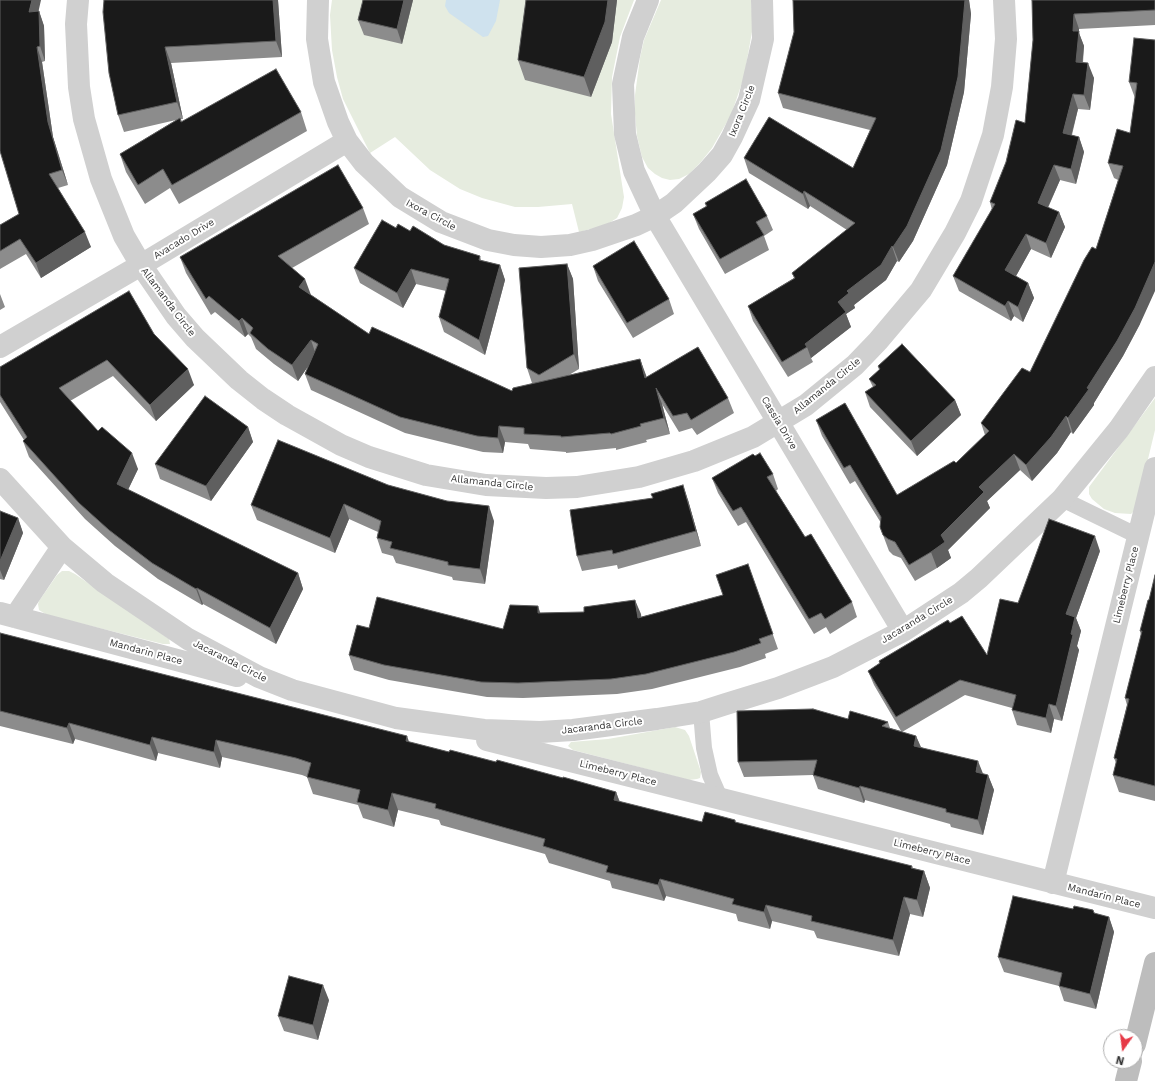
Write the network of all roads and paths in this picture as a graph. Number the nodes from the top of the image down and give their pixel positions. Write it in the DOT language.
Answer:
graph roads {
  1 [pos="78,0"];
  2 [pos="318,0"];
  3 [pos="648,0"];
  4 [pos="762,0"];
  5 [pos="1004,0"];
  6 [pos="347,141"];
  7 [pos="655,216"];
  8 [pos="141,265"];
  9 [pos="0,347"];
  10 [pos="1155,377"];
  11 [pos="779,423"];
  12 [pos="1155,468"];
  13 [pos="0,480"];
  14 [pos="1062,500"];
  15 [pos="1138,536"];
  16 [pos="62,547"];
  17 [pos="7,615"];
  18 [pos="903,631"];
  19 [pos="292,690"];
  20 [pos="701,712"];
  21 [pos="396,718"];
  22 [pos="720,798"];
  23 [pos="1053,883"];
  24 [pos="1155,908"];
  25 [pos="1155,963"];
  26 [pos="1139,1029"];
  27 [pos="1129,1069"];
  28 [pos="1126,1081"];
  1 -- 8 [label="street, Allamanda Circle"];
  2 -- 6 [label="street, Ixora Circle"];
  3 -- 7 [label="street"];
  4 -- 7 [label="street, Ixora Circle"];
  5 -- 11 [label="street, Allamanda Circle"];
  6 -- 7 [label="street, Ixora Circle"];
  6 -- 8 [label="street, Avacado Drive"];
  7 -- 11 [label="street, Cassia Drive"];
  8 -- 9 [label="street, Avacado Drive"];
  8 -- 11 [label="street, Allamanda Circle"];
  10 -- 14 [label="street, Jacaranda Circle"];
  11 -- 18 [label="street, Cassia Drive"];
  12 -- 15 [label="street, Limeberry Place"];
  13 -- 16 [label="street, Jacaranda Circle"];
  14 -- 15 [label="lane"];
  14 -- 18 [label="street, Jacaranda Circle"];
  15 -- 23 [label="street, Limeberry Place"];
  16 -- 17 [label="street"];
  16 -- 19 [label="street, Jacaranda Circle"];
  17 -- 19 [label="street, Mandarin Place"];
  18 -- 20 [label="street, Jacaranda Circle"];
  19 -- 21 [label="street, Jacaranda Circle"];
  20 -- 21 [label="street, Jacaranda Circle"];
  20 -- 22 [label="lane"];
  21 -- 22 [label="street, Limeberry Place"];
  22 -- 23 [label="street, Limeberry Place"];
  23 -- 24 [label="street, Mandarin Place"];
  25 -- 26 [label="main road"];
  27 -- 28 [label="main road"];
}
